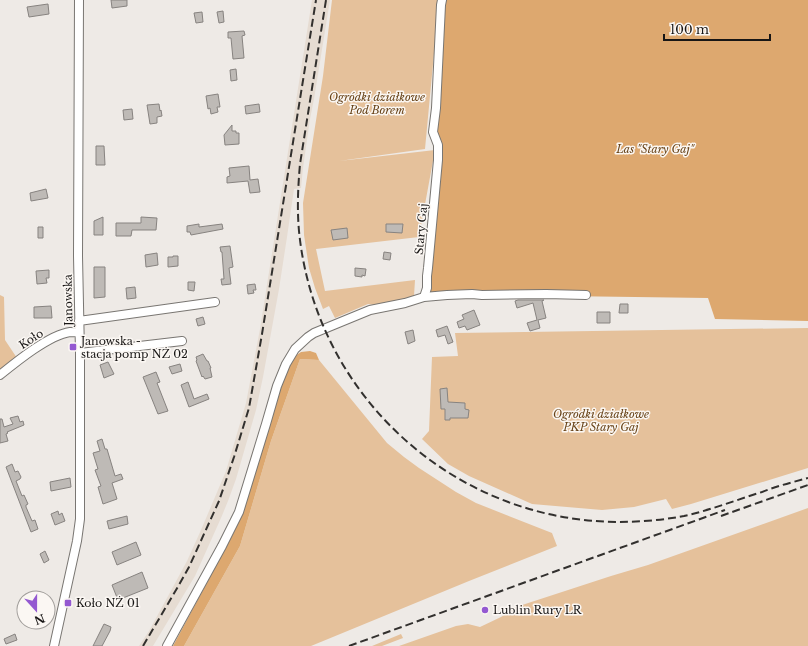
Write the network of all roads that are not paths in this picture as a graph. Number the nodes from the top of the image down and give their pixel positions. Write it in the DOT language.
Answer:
graph roads {
  1 [pos="79,0"];
  2 [pos="442,0"];
  3 [pos="586,295"];
  4 [pos="424,297"];
  5 [pos="215,302"];
  6 [pos="79,321"];
  7 [pos="79,333"];
  8 [pos="182,341"];
  9 [pos="80,353"];
  10 [pos="0,375"];
  11 [pos="54,646"];
  12 [pos="167,646"];
  1 -- 6 [label="street, Janowska"];
  2 -- 4 [label="street, Stary Gaj"];
  3 -- 4 [label="street"];
  4 -- 12 [label="street"];
  5 -- 6 [label="street"];
  6 -- 7 [label="street, Janowska"];
  7 -- 9 [label="street, Janowska"];
  7 -- 10 [label="street, Koło"];
  8 -- 9 [label="street"];
  9 -- 11 [label="street, Janowska"];
}
